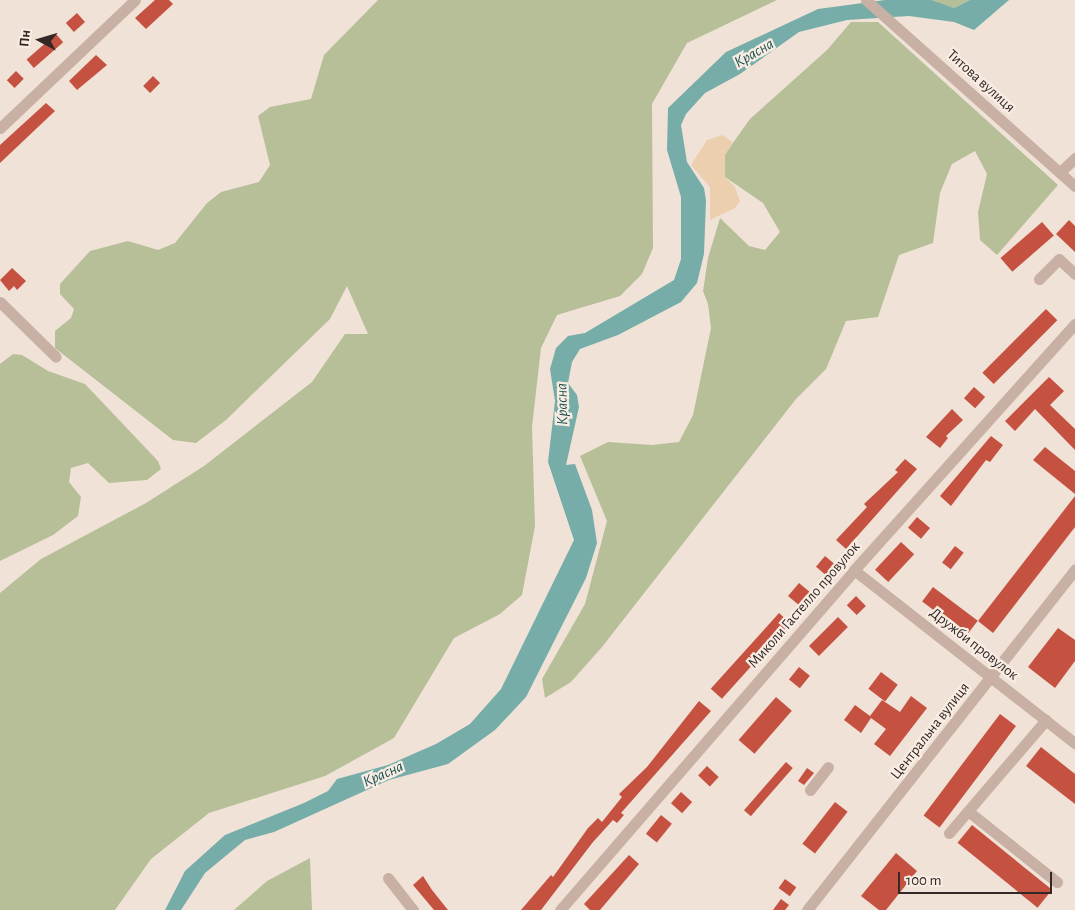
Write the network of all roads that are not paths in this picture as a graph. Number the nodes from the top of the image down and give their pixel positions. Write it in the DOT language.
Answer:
graph roads {
  1 [pos="135,0"];
  2 [pos="866,0"];
  3 [pos="0,128"];
  4 [pos="1075,158"];
  5 [pos="1060,172"];
  6 [pos="1075,186"];
  7 [pos="1075,274"];
  8 [pos="1039,279"];
  9 [pos="0,302"];
  10 [pos="1075,324"];
  11 [pos="56,357"];
  12 [pos="1075,569"];
  13 [pos="854,570"];
  14 [pos="992,676"];
  15 [pos="1046,720"];
  16 [pos="1075,743"];
  17 [pos="828,767"];
  18 [pos="810,790"];
  19 [pos="968,811"];
  20 [pos="949,833"];
  21 [pos="388,878"];
  22 [pos="1057,882"];
  23 [pos="413,910"];
  24 [pos="560,910"];
  25 [pos="807,910"];
  1 -- 3 [label="street"];
  2 -- 5 [label="street, Титова вулиця"];
  4 -- 5 [label="street"];
  5 -- 6 [label="street, Титова вулиця"];
  7 -- 8 [label="street"];
  9 -- 11 [label="street"];
  10 -- 13 [label="street, Миколи Гастелло провулок"];
  12 -- 14 [label="street, Центральна вулиця"];
  13 -- 14 [label="street, Дружби провулок"];
  13 -- 24 [label="street, Миколи Гастелло провулок"];
  14 -- 15 [label="street, Дружби провулок"];
  14 -- 25 [label="street, Центральна вулиця"];
  15 -- 16 [label="street, Дружби провулок"];
  15 -- 19 [label="street"];
  17 -- 18 [label="street"];
  19 -- 20 [label="street"];
  19 -- 22 [label="street"];
  21 -- 23 [label="street"];
}
